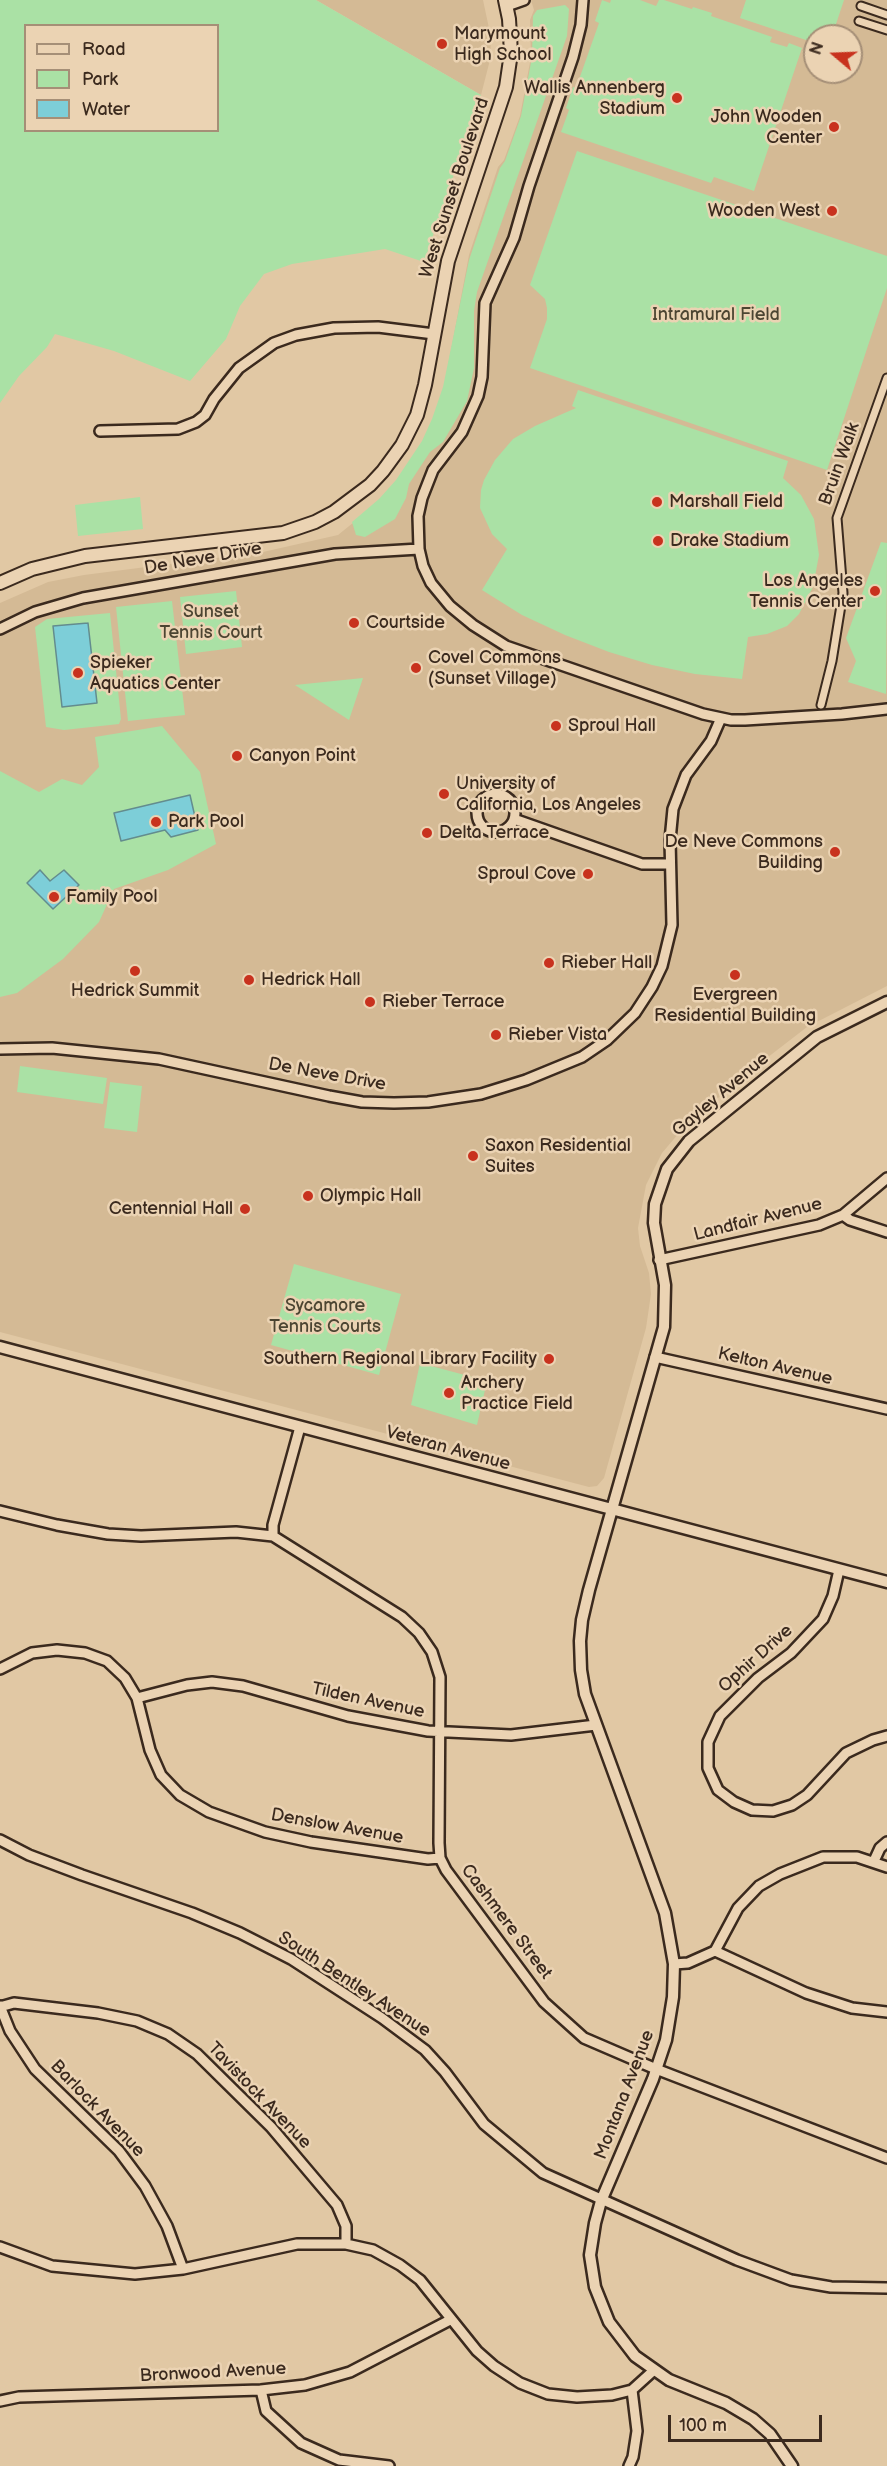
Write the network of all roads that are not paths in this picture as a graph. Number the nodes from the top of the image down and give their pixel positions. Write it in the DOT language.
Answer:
graph roads {
  1 [pos="524,0"];
  2 [pos="583,0"];
  3 [pos="506,3"];
  4 [pos="861,6"];
  5 [pos="887,15"];
  6 [pos="859,21"];
  7 [pos="887,30"];
  8 [pos="434,334"];
  9 [pos="887,378"];
  10 [pos="100,431"];
  11 [pos="419,549"];
  12 [pos="0,584"];
  13 [pos="0,629"];
  14 [pos="821,705"];
  15 [pos="887,709"];
  16 [pos="721,718"];
  17 [pos="514,819"];
  18 [pos="670,864"];
  19 [pos="887,1002"];
  20 [pos="0,1049"];
  21 [pos="887,1178"];
  22 [pos="843,1215"];
  23 [pos="887,1232"];
  24 [pos="659,1260"];
  25 [pos="0,1347"];
  26 [pos="655,1357"];
  27 [pos="887,1410"];
  28 [pos="300,1427"];
  29 [pos="612,1510"];
  30 [pos="0,1511"];
  31 [pos="273,1536"];
  32 [pos="839,1570"];
  33 [pos="887,1582"];
  34 [pos="0,1669"];
  35 [pos="137,1698"];
  36 [pos="596,1725"];
  37 [pos="441,1732"];
  38 [pos="887,1736"];
  39 [pos="0,1840"];
  40 [pos="887,1842"];
  41 [pos="440,1858"];
  42 [pos="874,1861"];
  43 [pos="887,1866"];
  44 [pos="715,1951"];
  45 [pos="674,1964"];
  46 [pos="0,2007"];
  47 [pos="887,2012"];
  48 [pos="656,2069"];
  49 [pos="887,2158"];
  50 [pos="601,2201"];
  51 [pos="346,2244"];
  52 [pos="0,2247"];
  53 [pos="183,2269"];
  54 [pos="887,2288"];
  55 [pos="450,2320"];
  56 [pos="652,2371"];
  57 [pos="261,2390"];
  58 [pos="632,2390"];
  59 [pos="0,2401"];
  60 [pos="389,2466"];
  61 [pos="629,2466"];
  62 [pos="792,2466"];
  1 -- 3 [label="street"];
  2 -- 11 [label="street"];
  3 -- 8 [label="main road, West Sunset Boulevard"];
  4 -- 5 [label="street"];
  6 -- 7 [label="street"];
  8 -- 10 [label="street"];
  8 -- 12 [label="main road, West Sunset Boulevard"];
  9 -- 14 [label="street, Bruin Walk"];
  11 -- 13 [label="street, De Neve Drive"];
  11 -- 16 [label="street"];
  15 -- 16 [label="street"];
  16 -- 18 [label="street, De Neve Drive"];
  17 -- 17 [label="street"];
  17 -- 18 [label="street"];
  18 -- 20 [label="street, De Neve Drive"];
  19 -- 24 [label="street, Gayley Avenue"];
  21 -- 22 [label="street, Landfair Avenue"];
  22 -- 23 [label="street"];
  22 -- 24 [label="street, Landfair Avenue"];
  24 -- 26 [label="street, Gayley Avenue"];
  25 -- 28 [label="street, Veteran Avenue"];
  26 -- 27 [label="street, Kelton Avenue"];
  26 -- 29 [label="street, Gayley Avenue"];
  28 -- 29 [label="street, Veteran Avenue"];
  28 -- 31 [label="street"];
  29 -- 32 [label="street, Veteran Avenue"];
  29 -- 36 [label="street, Montana Avenue"];
  30 -- 31 [label="street"];
  31 -- 37 [label="street, Cashmere Street"];
  32 -- 33 [label="street, Veteran Avenue"];
  32 -- 38 [label="street, Ophir Drive"];
  34 -- 35 [label="street, Denslow Avenue"];
  35 -- 37 [label="street, Tilden Avenue"];
  35 -- 41 [label="street, Denslow Avenue"];
  36 -- 37 [label="street, Tilden Avenue"];
  36 -- 45 [label="street, Montana Avenue"];
  37 -- 41 [label="street, Cashmere Street"];
  39 -- 50 [label="street, South Bentley Avenue"];
  40 -- 42 [label="street"];
  41 -- 48 [label="street, Cashmere Street"];
  42 -- 43 [label="street"];
  42 -- 44 [label="street"];
  44 -- 45 [label="street"];
  44 -- 47 [label="street"];
  45 -- 48 [label="street, Montana Avenue"];
  46 -- 51 [label="street, Tavistock Avenue"];
  46 -- 53 [label="street, Barlock Avenue"];
  48 -- 49 [label="street, Cashmere Street"];
  48 -- 50 [label="street, Montana Avenue"];
  50 -- 54 [label="street, South Bentley Avenue"];
  50 -- 56 [label="street, Montana Avenue"];
  51 -- 53 [label="street"];
  51 -- 55 [label="street"];
  52 -- 53 [label="street"];
  55 -- 57 [label="street, Bronwood Avenue"];
  55 -- 58 [label="street"];
  56 -- 58 [label="street"];
  56 -- 62 [label="street, Montana Avenue"];
  57 -- 59 [label="street, Bronwood Avenue"];
  57 -- 60 [label="street"];
  58 -- 61 [label="street"];
}
